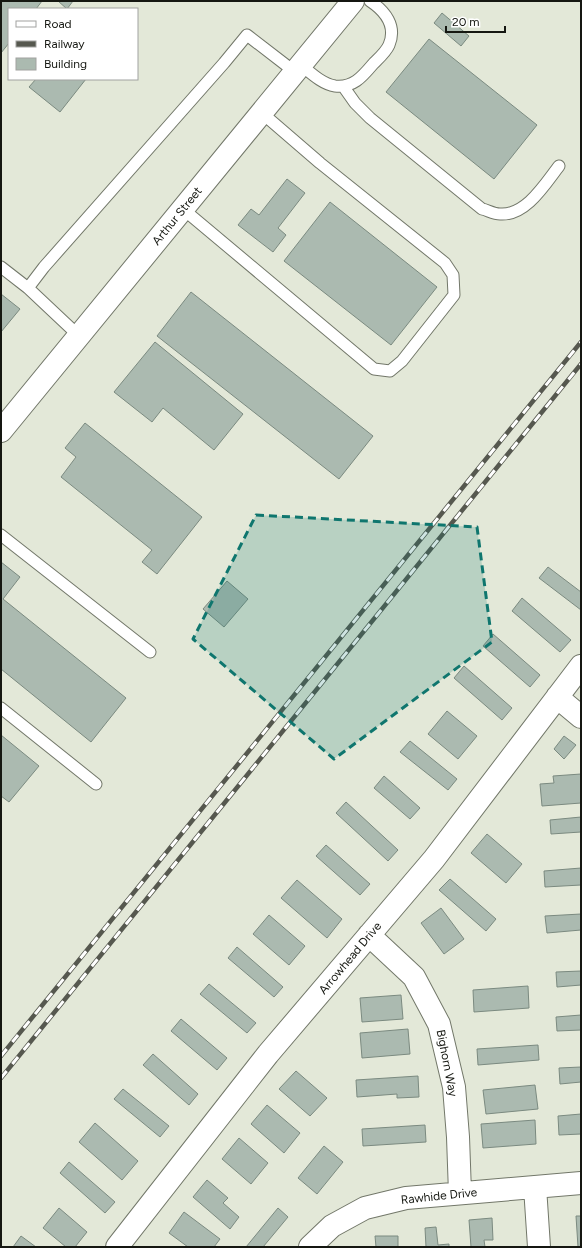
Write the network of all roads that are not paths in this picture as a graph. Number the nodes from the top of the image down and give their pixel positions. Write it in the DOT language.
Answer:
graph roads {
  1 [pos="353,1"];
  2 [pos="370,1"];
  3 [pos="298,68"];
  4 [pos="343,86"];
  5 [pos="262,113"];
  6 [pos="558,166"];
  7 [pos="183,209"];
  8 [pos="1,267"];
  9 [pos="28,288"];
  10 [pos="79,336"];
  11 [pos="1,431"];
  12 [pos="1,535"];
  13 [pos="150,652"];
  14 [pos="581,666"];
  15 [pos="557,697"];
  16 [pos="1,708"];
  17 [pos="581,717"];
  18 [pos="96,784"];
  19 [pos="369,935"];
  20 [pos="581,1183"];
  21 [pos="535,1187"];
  22 [pos="460,1193"];
  23 [pos="117,1247"];
  24 [pos="310,1247"];
  25 [pos="539,1247"];
  1 -- 3 [label="street, Arthur Street"];
  2 -- 4 [label="lane"];
  3 -- 4 [label="lane"];
  3 -- 5 [label="street, Arthur Street"];
  3 -- 9 [label="lane"];
  4 -- 6 [label="lane"];
  5 -- 7 [label="street, Arthur Street"];
  5 -- 7 [label="lane"];
  7 -- 10 [label="street, Arthur Street"];
  8 -- 9 [label="lane"];
  9 -- 10 [label="lane"];
  10 -- 11 [label="street, Arthur Street"];
  12 -- 13 [label="lane"];
  14 -- 15 [label="street, Arrowhead Drive"];
  15 -- 17 [label="street"];
  15 -- 19 [label="street, Arrowhead Drive"];
  16 -- 18 [label="lane"];
  19 -- 22 [label="street, Bighorn Way"];
  19 -- 23 [label="street, Arrowhead Drive"];
  20 -- 21 [label="street, Rawhide Drive"];
  21 -- 22 [label="street, Rawhide Drive"];
  21 -- 25 [label="street"];
  22 -- 24 [label="street, Rawhide Drive"];
}
